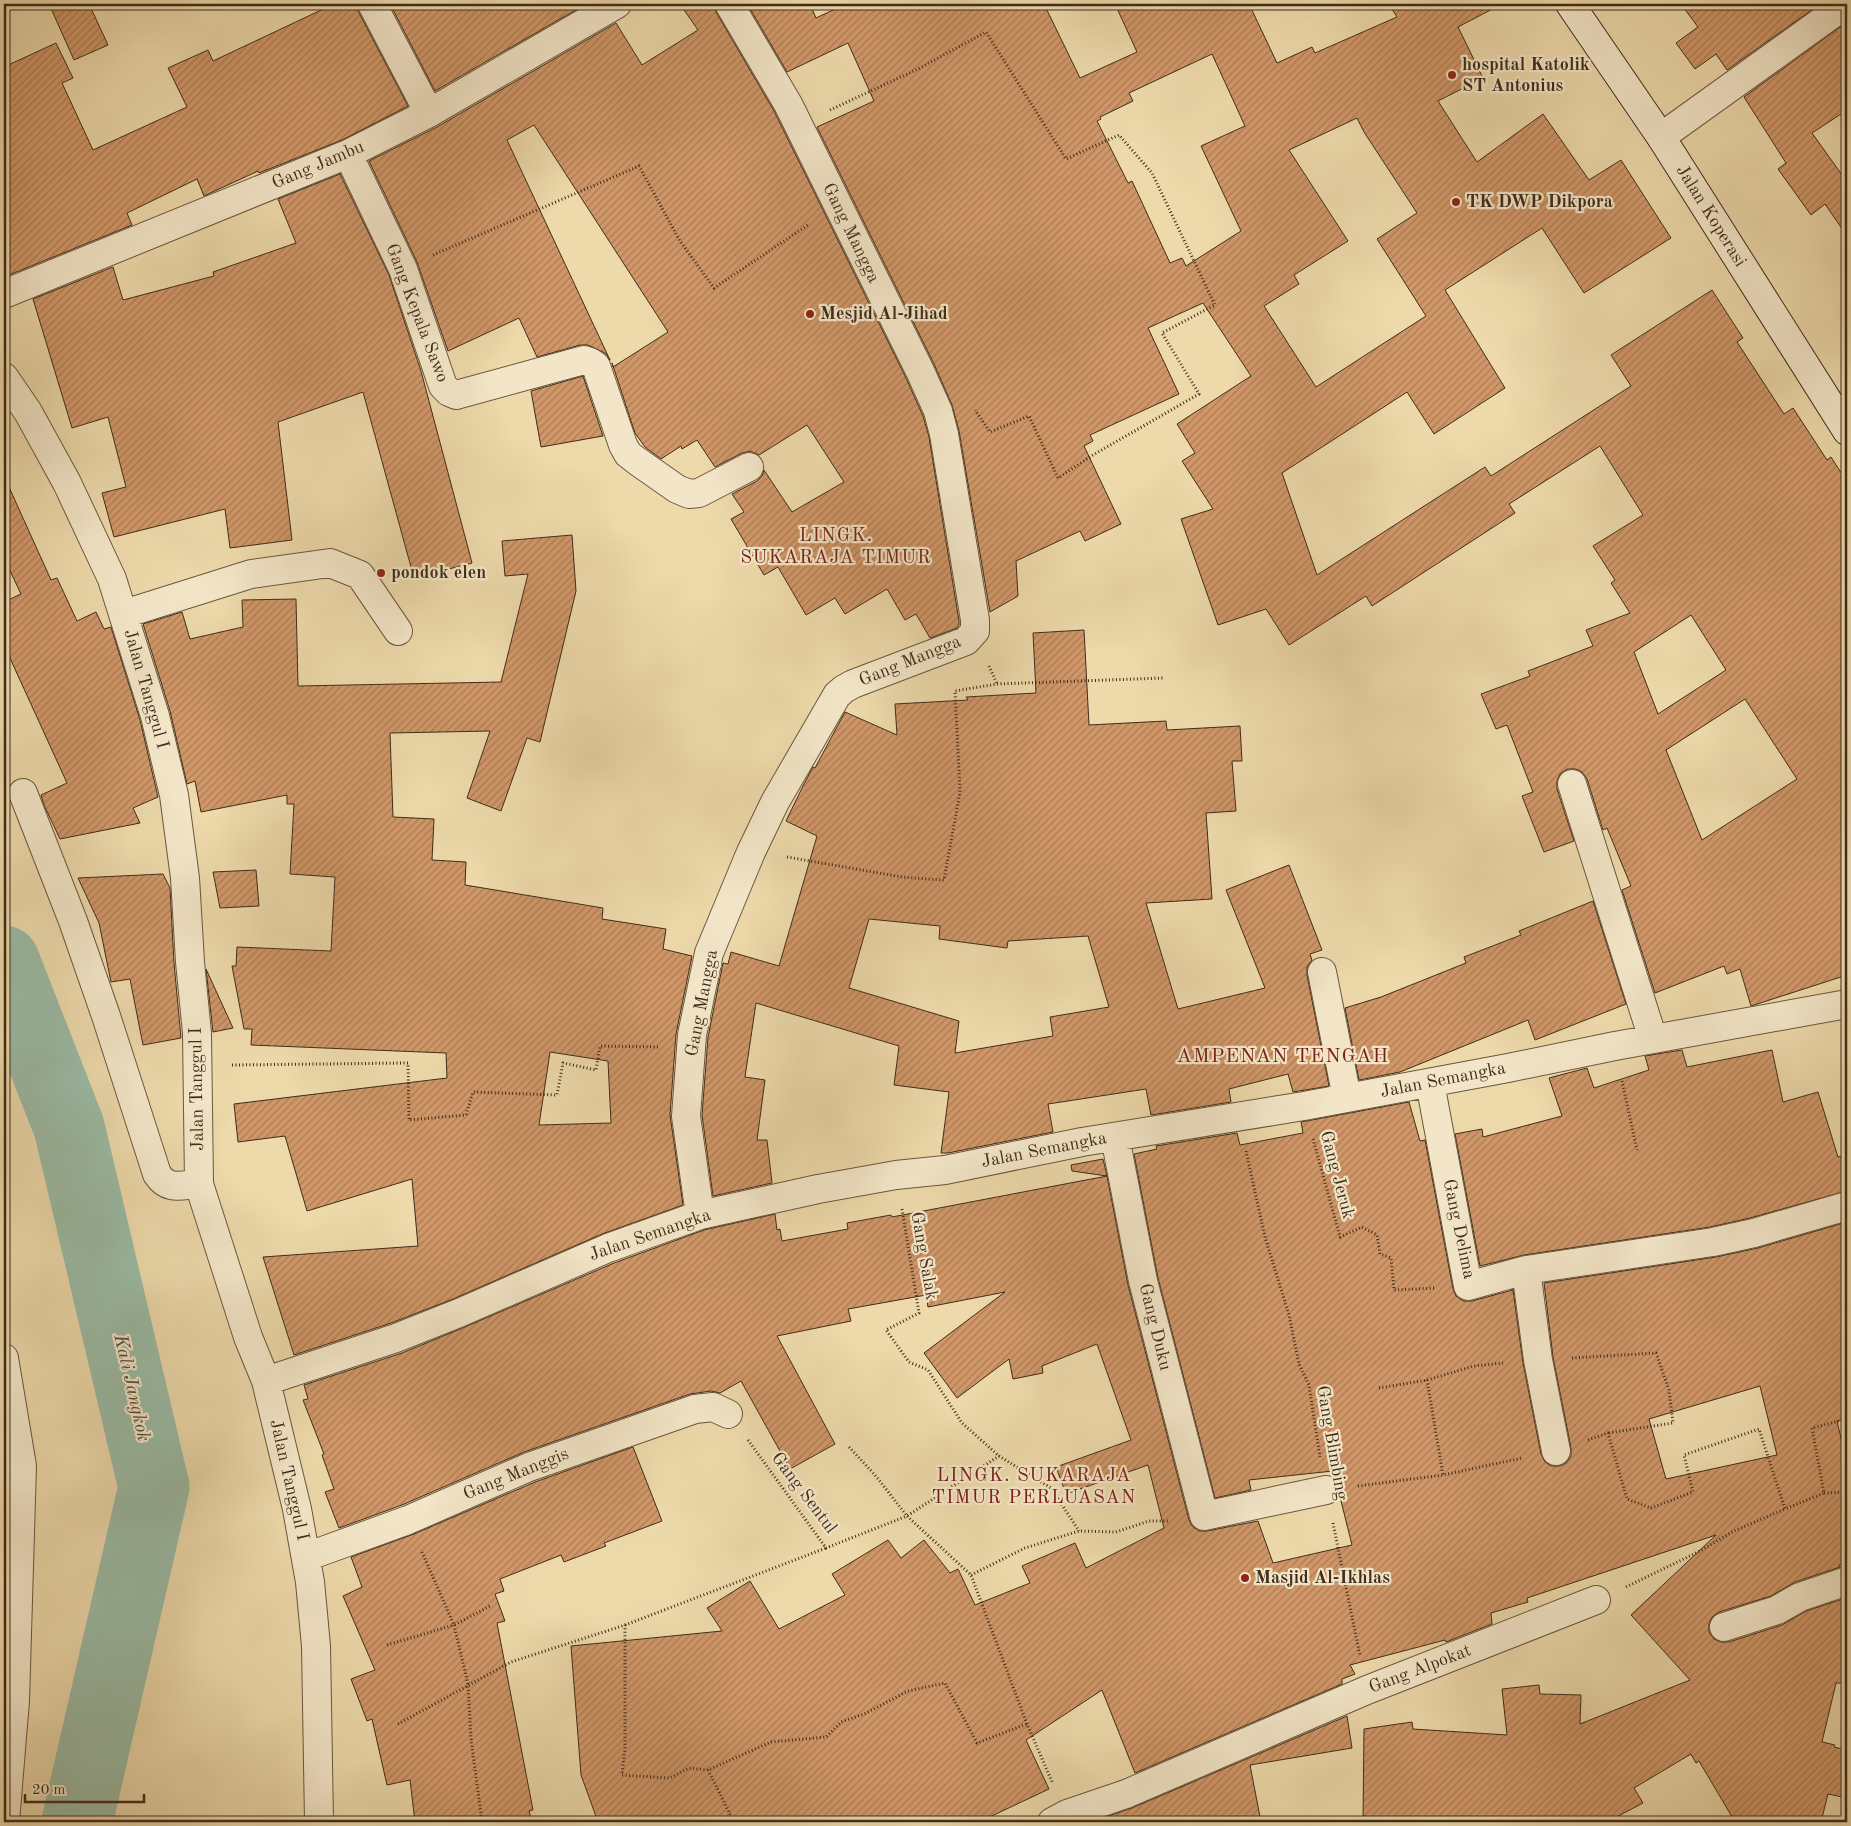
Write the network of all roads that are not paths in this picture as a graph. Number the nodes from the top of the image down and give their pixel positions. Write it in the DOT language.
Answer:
graph roads {
  1 [pos="372,4"];
  2 [pos="617,4"];
  3 [pos="729,4"];
  4 [pos="1570,4"];
  5 [pos="1846,4"];
  6 [pos="429,113"];
  7 [pos="1661,137"];
  8 [pos="348,154"];
  9 [pos="4,294"];
  10 [pos="4,377"];
  11 [pos="1847,430"];
  12 [pos="749,467"];
  13 [pos="124,614"];
  14 [pos="398,631"];
  15 [pos="1572,784"];
  16 [pos="23,794"];
  17 [pos="1322,972"];
  18 [pos="1847,1004"];
  19 [pos="1653,1039"];
  20 [pos="1430,1083"];
  21 [pos="1347,1098"];
  22 [pos="1115,1137"];
  23 [pos="199,1184"];
  24 [pos="1847,1206"];
  25 [pos="700,1215"];
  26 [pos="1526,1270"];
  27 [pos="4,1358"];
  28 [pos="266,1381"];
  29 [pos="728,1414"];
  30 [pos="1556,1451"];
  31 [pos="1326,1490"];
  32 [pos="306,1557"];
  33 [pos="1847,1582"];
  34 [pos="1596,1600"];
  35 [pos="1724,1627"];
  36 [pos="1065,1820"];
  37 [pos="5,1822"];
  38 [pos="319,1822"];
  1 -- 6 [label="street"];
  2 -- 6 [label="street, Gang Jambu"];
  3 -- 25 [label="street, Gang Mangga"];
  4 -- 7 [label="street, Jalan Koperasi"];
  5 -- 7 [label="street"];
  6 -- 8 [label="street, Gang Jambu"];
  7 -- 11 [label="street, Jalan Koperasi"];
  8 -- 9 [label="street, Gang Jambu"];
  8 -- 12 [label="street, Gang Kepala Sawo"];
  10 -- 13 [label="street, Jalan Tanggul I"];
  13 -- 14 [label="street"];
  13 -- 23 [label="street, Jalan Tanggul I"];
  15 -- 19 [label="street"];
  16 -- 23 [label="street"];
  17 -- 21 [label="street"];
  18 -- 19 [label="street, Jalan Semangka"];
  19 -- 20 [label="street, Jalan Semangka"];
  20 -- 21 [label="street, Jalan Semangka"];
  20 -- 26 [label="street, Gang Delima"];
  21 -- 22 [label="street, Jalan Semangka"];
  22 -- 25 [label="street, Jalan Semangka"];
  22 -- 31 [label="street, Gang Duku"];
  23 -- 28 [label="street, Jalan Tanggul I"];
  24 -- 26 [label="street"];
  25 -- 28 [label="street, Jalan Semangka"];
  26 -- 30 [label="street"];
  27 -- 37 [label="street"];
  28 -- 32 [label="street, Jalan Tanggul I"];
  29 -- 32 [label="street, Gang Manggis"];
  32 -- 38 [label="street, Jalan Tanggul I"];
  33 -- 35 [label="street"];
  34 -- 36 [label="street, Gang Alpokat"];
}
